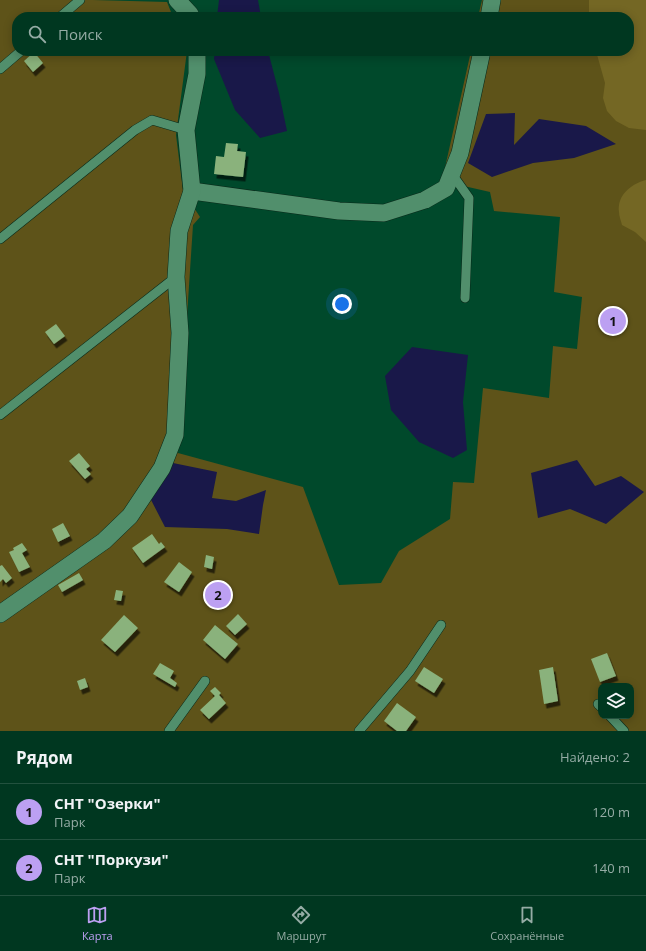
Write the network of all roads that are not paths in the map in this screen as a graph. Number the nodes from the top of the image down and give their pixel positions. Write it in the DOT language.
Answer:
graph roads {
  1 [pos="80,0"];
  2 [pos="177,0"];
  3 [pos="492,0"];
  4 [pos="66,12"];
  5 [pos="188,12"];
  6 [pos="490,12"];
  7 [pos="15,56"];
  8 [pos="197,56"];
  9 [pos="481,56"];
  10 [pos="0,69"];
  11 [pos="186,130"];
  12 [pos="452,174"];
  13 [pos="192,191"];
  14 [pos="0,239"];
  15 [pos="176,277"];
  16 [pos="465,298"];
  17 [pos="0,415"];
  18 [pos="0,614"];
  19 [pos="441,625"];
  20 [pos="205,681"];
  21 [pos="613,719"];
  22 [pos="169,731"];
  23 [pos="359,731"];
  24 [pos="624,731"];
  1 -- 4 [label="lane"];
  2 -- 5 [label="street"];
  3 -- 6 [label="street"];
  7 -- 10 [label="lane"];
  8 -- 11 [label="street"];
  9 -- 12 [label="street"];
  11 -- 13 [label="street"];
  11 -- 14 [label="lane"];
  12 -- 13 [label="street"];
  12 -- 16 [label="lane"];
  13 -- 15 [label="street"];
  15 -- 17 [label="lane"];
  15 -- 18 [label="street"];
  19 -- 23 [label="lane"];
  20 -- 22 [label="lane"];
  21 -- 24 [label="lane"];
}
